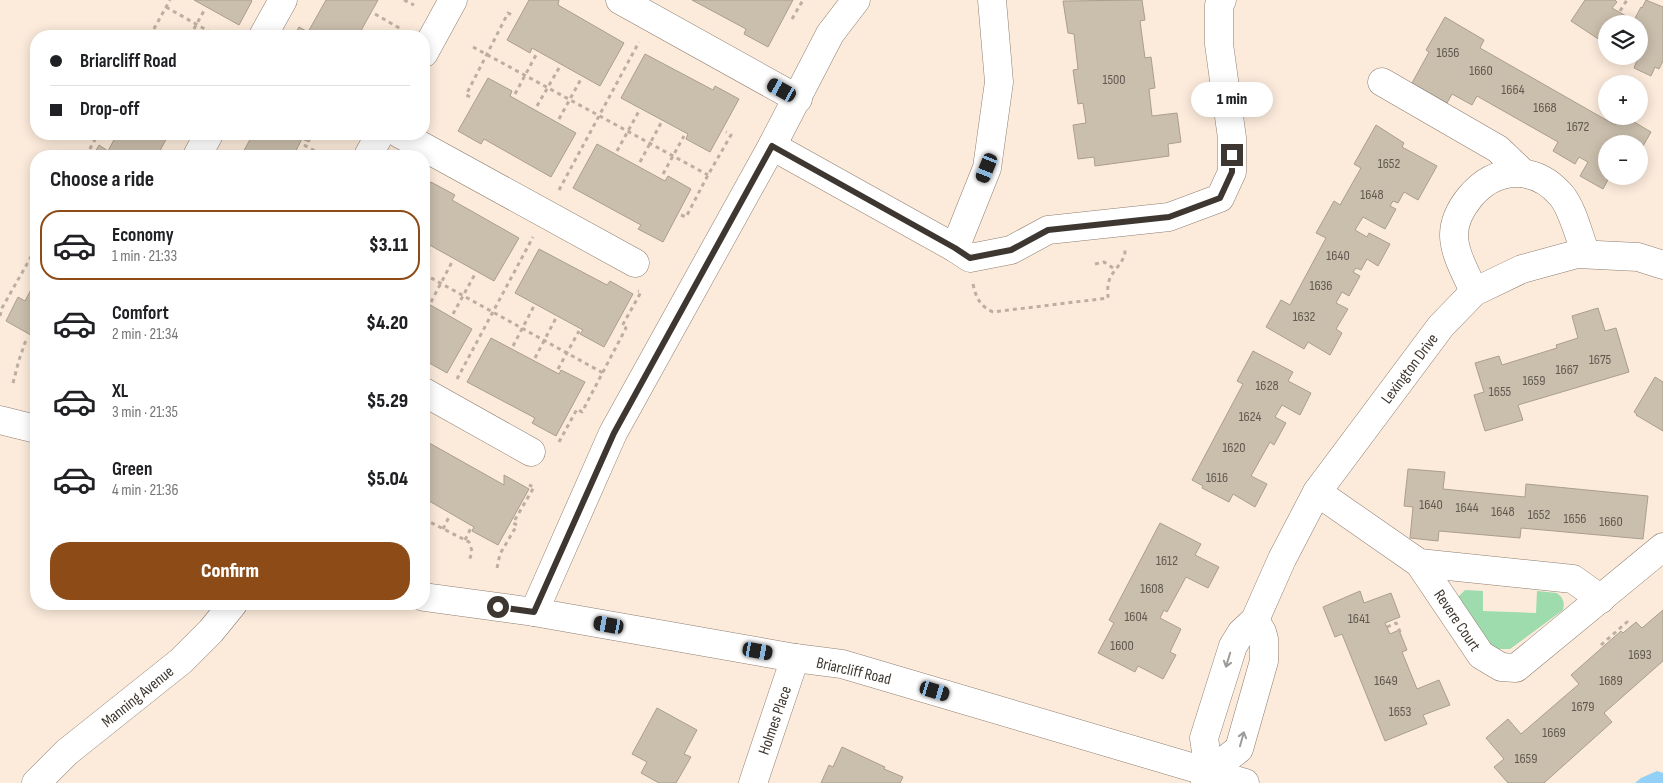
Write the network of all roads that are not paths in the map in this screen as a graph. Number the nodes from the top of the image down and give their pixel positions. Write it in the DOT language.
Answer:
graph roads {
  1 [pos="283,0"];
  2 [pos="453,0"];
  3 [pos="620,0"];
  4 [pos="856,0"];
  5 [pos="992,0"];
  6 [pos="1222,0"];
  7 [pos="266,30"];
  8 [pos="430,43"];
  9 [pos="1382,82"];
  10 [pos="798,99"];
  11 [pos="410,140"];
  12 [pos="772,146"];
  13 [pos="426,150"];
  14 [pos="430,152"];
  15 [pos="1523,173"];
  16 [pos="955,248"];
  17 [pos="1586,254"];
  18 [pos="1663,265"];
  19 [pos="635,276"];
  20 [pos="1474,292"];
  21 [pos="430,395"];
  22 [pos="0,420"];
  23 [pos="30,428"];
  24 [pos="531,452"];
  25 [pos="1317,492"];
  26 [pos="1663,547"];
  27 [pos="1419,563"];
  28 [pos="430,598"];
  29 [pos="1601,598"];
  30 [pos="228,610"];
  31 [pos="534,612"];
  32 [pos="1255,620"];
  33 [pos="795,658"];
  34 [pos="1207,777"];
  35 [pos="36,783"];
  36 [pos="753,783"];
  37 [pos="1245,783"];
  1 -- 7 [label="street"];
  2 -- 8 [label="street"];
  3 -- 10 [label="street"];
  4 -- 10 [label="street"];
  5 -- 16 [label="street"];
  6 -- 16 [label="street"];
  9 -- 15 [label="street"];
  10 -- 12 [label="street"];
  11 -- 13 [label="street"];
  12 -- 16 [label="street"];
  12 -- 31 [label="street"];
  14 -- 19 [label="street"];
  15 -- 17 [label="street"];
  15 -- 20 [label="street"];
  17 -- 18 [label="street, Lexington Drive"];
  17 -- 20 [label="street, Lexington Drive"];
  20 -- 25 [label="street, Lexington Drive"];
  21 -- 24 [label="street"];
  22 -- 23 [label="street"];
  25 -- 27 [label="street, Revere Court"];
  25 -- 32 [label="street, Lexington Drive"];
  26 -- 29 [label="street, Revere Court"];
  27 -- 29 [label="street, Revere Court"];
  27 -- 29 [label="street, Revere Court"];
  28 -- 31 [label="street, Briarcliff Road"];
  30 -- 35 [label="street, Manning Avenue"];
  31 -- 33 [label="street, Briarcliff Road"];
  32 -- 34 [label="street, Lexington Drive, one-way"];
  34 -- 32 [label="street, one-way"];
  33 -- 34 [label="street, Briarcliff Road"];
  33 -- 36 [label="street, Holmes Place"];
  34 -- 37 [label="street, Briarcliff Road"];
}
